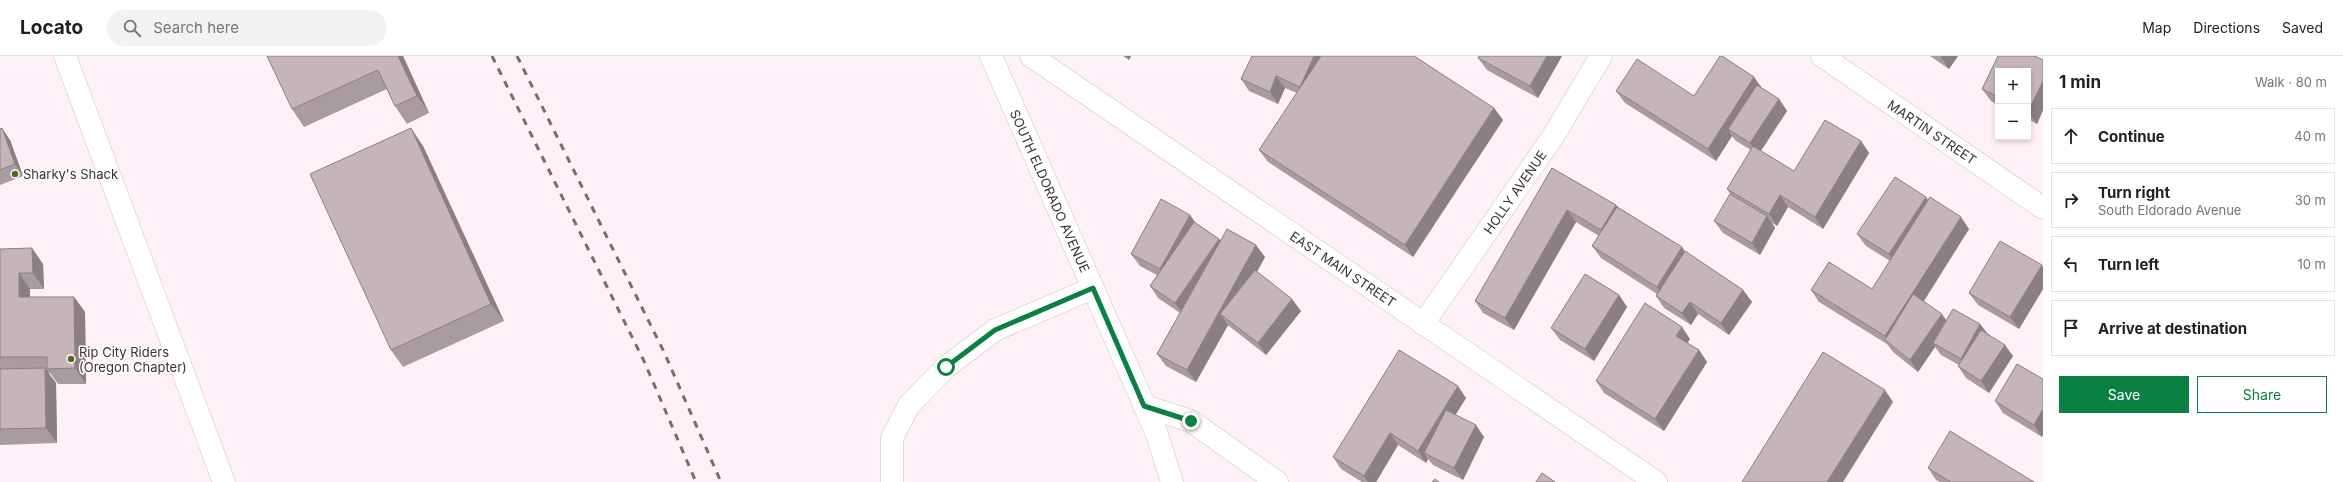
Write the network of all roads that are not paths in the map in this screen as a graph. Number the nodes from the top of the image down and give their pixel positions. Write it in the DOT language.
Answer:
graph roads {
  1 [pos="65,56"];
  2 [pos="991,56"];
  3 [pos="1030,56"];
  4 [pos="1601,56"];
  5 [pos="1822,56"];
  6 [pos="2043,208"];
  7 [pos="1093,288"];
  8 [pos="1423,324"];
  9 [pos="1144,406"];
  10 [pos="224,482"];
  11 [pos="892,482"];
  12 [pos="1172,482"];
  13 [pos="1277,482"];
  14 [pos="1656,482"];
  1 -- 10 [label="street"];
  2 -- 7 [label="street, SOUTH ELDORADO AVENUE"];
  3 -- 8 [label="street, EAST MAIN STREET"];
  4 -- 8 [label="street, HOLLY AVENUE"];
  5 -- 6 [label="street, MARTIN STREET"];
  7 -- 9 [label="street, SOUTH ELDORADO AVENUE"];
  7 -- 11 [label="street"];
  8 -- 14 [label="street, EAST MAIN STREET"];
  9 -- 12 [label="street, SOUTH ELDORADO AVENUE"];
  9 -- 13 [label="street"];
}
